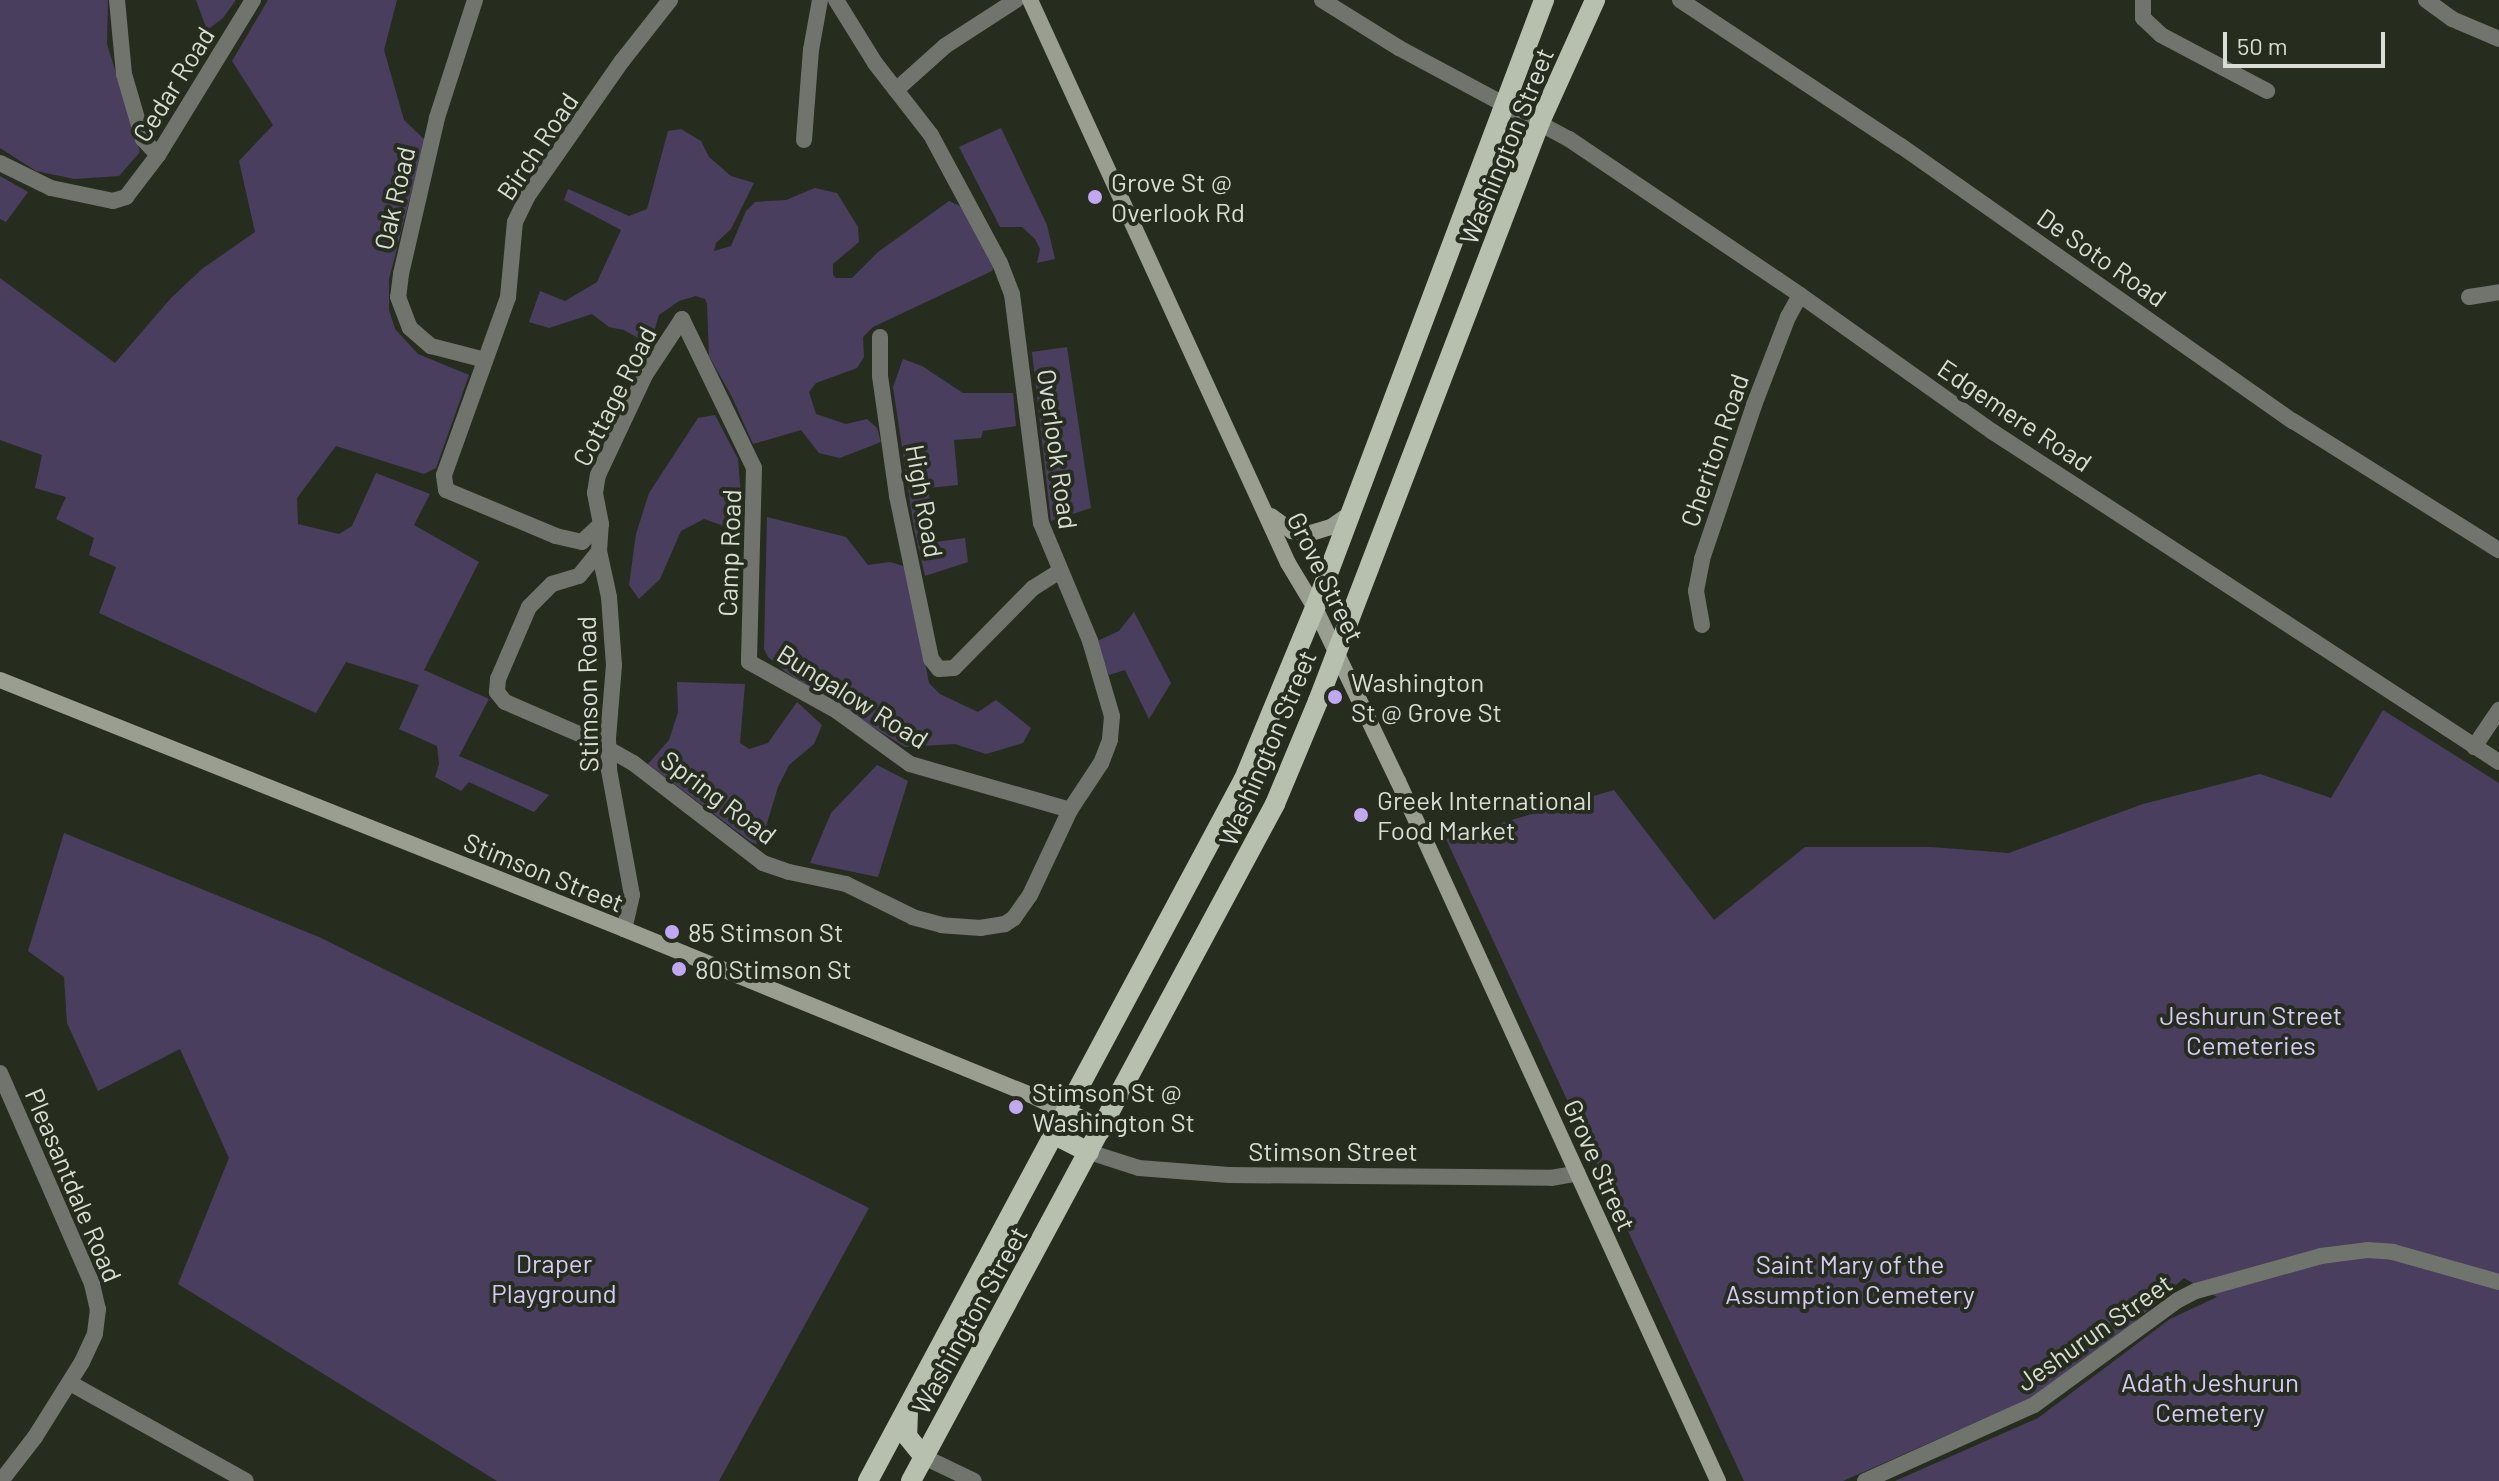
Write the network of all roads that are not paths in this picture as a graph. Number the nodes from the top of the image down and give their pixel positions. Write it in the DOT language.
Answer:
graph roads {
  1 [pos="117,0"];
  2 [pos="253,0"];
  3 [pos="670,0"];
  4 [pos="820,0"];
  5 [pos="836,0"];
  6 [pos="1016,0"];
  7 [pos="1030,0"];
  8 [pos="1322,0"];
  9 [pos="1544,0"];
  10 [pos="1595,0"];
  11 [pos="1680,0"];
  12 [pos="2143,0"];
  13 [pos="2426,0"];
  14 [pos="471,1"];
  15 [pos="2499,39"];
  16 [pos="896,90"];
  17 [pos="2267,91"];
  18 [pos="1507,104"];
  19 [pos="1540,122"];
  20 [pos="804,140"];
  21 [pos="158,155"];
  22 [pos="0,163"];
  23 [pos="2499,292"];
  24 [pos="1800,295"];
  25 [pos="2469,297"];
  26 [pos="682,319"];
  27 [pos="880,337"];
  28 [pos="485,360"];
  29 [pos="1267,511"];
  30 [pos="1351,513"];
  31 [pos="601,524"];
  32 [pos="2499,550"];
  33 [pos="599,551"];
  34 [pos="1059,572"];
  35 [pos="1315,608"];
  36 [pos="1702,625"];
  37 [pos="1336,652"];
  38 [pos="749,662"];
  39 [pos="0,680"];
  40 [pos="2499,710"];
  41 [pos="608,747"];
  42 [pos="2474,747"];
  43 [pos="2499,762"];
  44 [pos="1070,810"];
  45 [pos="1014,918"];
  46 [pos="624,929"];
  47 [pos="0,1073"];
  48 [pos="1067,1113"];
  49 [pos="1101,1130"];
  50 [pos="1055,1135"];
  51 [pos="1089,1152"];
  52 [pos="1578,1173"];
  53 [pos="2499,1282"];
  54 [pos="70,1383"];
  55 [pos="909,1405"];
  56 [pos="924,1457"];
  57 [pos="1,1481"];
  58 [pos="246,1481"];
  59 [pos="868,1481"];
  60 [pos="911,1481"];
  61 [pos="974,1481"];
  62 [pos="1718,1481"];
  63 [pos="1865,1481"];
  1 -- 21 [label="street"];
  2 -- 21 [label="street, Cedar Road"];
  3 -- 28 [label="street, Birch Road"];
  4 -- 20 [label="street"];
  5 -- 16 [label="street, Overlook Road"];
  6 -- 16 [label="street"];
  7 -- 29 [label="main road, Grove Street"];
  8 -- 18 [label="street, Edgemere Road"];
  9 -- 18 [label="main road, Washington Street"];
  10 -- 19 [label="main road, Washington Street"];
  11 -- 32 [label="street, De Soto Road"];
  12 -- 17 [label="street"];
  13 -- 15 [label="street"];
  14 -- 28 [label="street, Oak Road"];
  16 -- 34 [label="street, Overlook Road"];
  18 -- 19 [label="street, Edgemere Road"];
  18 -- 30 [label="main road, Washington Street"];
  19 -- 24 [label="street, Edgemere Road"];
  19 -- 37 [label="main road, Washington Street"];
  21 -- 22 [label="street, Cedar Road"];
  23 -- 25 [label="street"];
  24 -- 36 [label="street, Cheriton Road"];
  24 -- 42 [label="street, Edgemere Road"];
  26 -- 31 [label="street, Cottage Road"];
  26 -- 38 [label="street, Camp Road"];
  27 -- 34 [label="street, High Road"];
  28 -- 31 [label="street, Birch Road"];
  29 -- 30 [label="main road"];
  29 -- 35 [label="main road, Grove Street"];
  30 -- 35 [label="main road, Washington Street"];
  31 -- 33 [label="street, Cottage Road"];
  33 -- 41 [label="street, Stimson Road"];
  33 -- 41 [label="street, Spring Road"];
  34 -- 44 [label="street, Overlook Road"];
  35 -- 37 [label="main road, Grove Street"];
  35 -- 48 [label="main road, Washington Street"];
  37 -- 49 [label="main road, Washington Street"];
  37 -- 52 [label="main road, Grove Street"];
  38 -- 44 [label="street, Bungalow Road"];
  39 -- 46 [label="main road, Stimson Street"];
  40 -- 42 [label="street"];
  41 -- 45 [label="street, Spring Road"];
  41 -- 46 [label="street, Stimson Road"];
  42 -- 43 [label="street, Edgemere Road"];
  44 -- 45 [label="street, Overlook Road"];
  46 -- 48 [label="main road, Stimson Street"];
  47 -- 54 [label="street, Pleasantdale Road"];
  48 -- 49 [label="main road"];
  48 -- 50 [label="main road, Washington Street"];
  49 -- 51 [label="main road, Washington Street"];
  50 -- 51 [label="main road"];
  50 -- 55 [label="main road, Washington Street"];
  51 -- 52 [label="street, Stimson Street"];
  51 -- 56 [label="main road, Washington Street"];
  52 -- 62 [label="main road, Grove Street"];
  53 -- 63 [label="street, Jeshurun Street"];
  54 -- 57 [label="street, Pleasantdale Road"];
  54 -- 58 [label="street"];
  55 -- 56 [label="main road"];
  55 -- 59 [label="main road, Washington Street"];
  56 -- 60 [label="main road, Washington Street"];
  56 -- 61 [label="street"];
}
